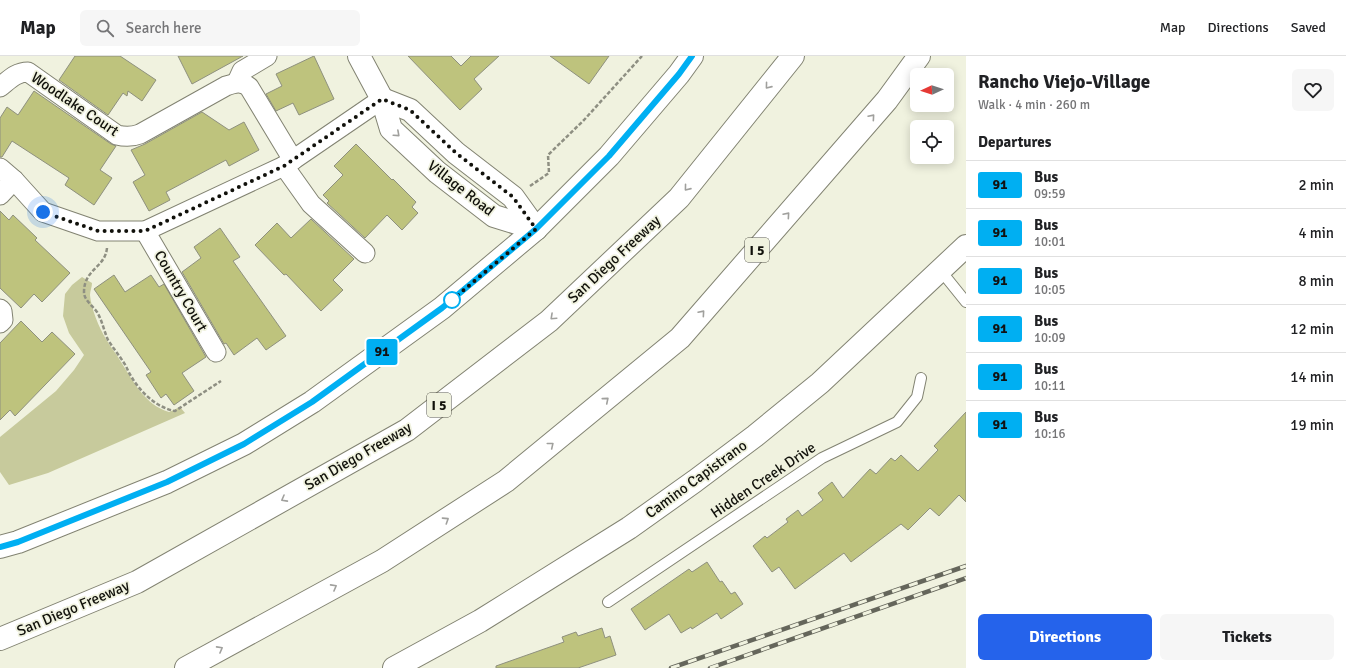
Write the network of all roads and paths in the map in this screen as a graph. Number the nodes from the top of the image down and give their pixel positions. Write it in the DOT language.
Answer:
graph roads {
  1 [pos="267,56"];
  2 [pos="359,56"];
  3 [pos="642,56"];
  4 [pos="692,56"];
  5 [pos="793,56"];
  6 [pos="919,56"];
  7 [pos="237,82"];
  8 [pos="0,87"];
  9 [pos="382,99"];
  10 [pos="288,163"];
  11 [pos="0,168"];
  12 [pos="14,180"];
  13 [pos="0,195"];
  14 [pos="513,197"];
  15 [pos="536,229"];
  16 [pos="109,231"];
  17 [pos="145,231"];
  18 [pos="966,246"];
  19 [pos="365,253"];
  20 [pos="941,270"];
  21 [pos="966,302"];
  22 [pos="0,309"];
  23 [pos="0,323"];
  24 [pos="216,352"];
  25 [pos="921,378"];
  26 [pos="222,381"];
  27 [pos="0,547"];
  28 [pos="608,602"];
  29 [pos="0,639"];
  30 [pos="186,668"];
  31 [pos="394,668"];
  1 -- 7 [label="street, Woodlake Court"];
  2 -- 9 [label="main road, Village Road"];
  3 -- 14 [label="path"];
  4 -- 15 [label="main road"];
  5 -- 29 [label="main road, San Diego Freeway / I 5, one-way"];
  30 -- 6 [label="main road, I 5, one-way"];
  7 -- 8 [label="street, Woodlake Court"];
  7 -- 10 [label="street"];
  9 -- 10 [label="street"];
  9 -- 14 [label="main road, Village Road"];
  9 -- 15 [label="main road, Village Road, one-way"];
  10 -- 17 [label="street"];
  10 -- 19 [label="street"];
  11 -- 12 [label="street"];
  12 -- 13 [label="street"];
  12 -- 16 [label="street"];
  14 -- 15 [label="main road, Village Road"];
  15 -- 27 [label="main road"];
  16 -- 17 [label="street"];
  16 -- 26 [label="path"];
  17 -- 24 [label="street, Country Court"];
  18 -- 20 [label="main road, Camino Capistrano"];
  20 -- 21 [label="lane"];
  20 -- 31 [label="main road, Camino Capistrano"];
  22 -- 23 [label="street"];
  25 -- 28 [label="lane, Hidden Creek Drive"];
}
